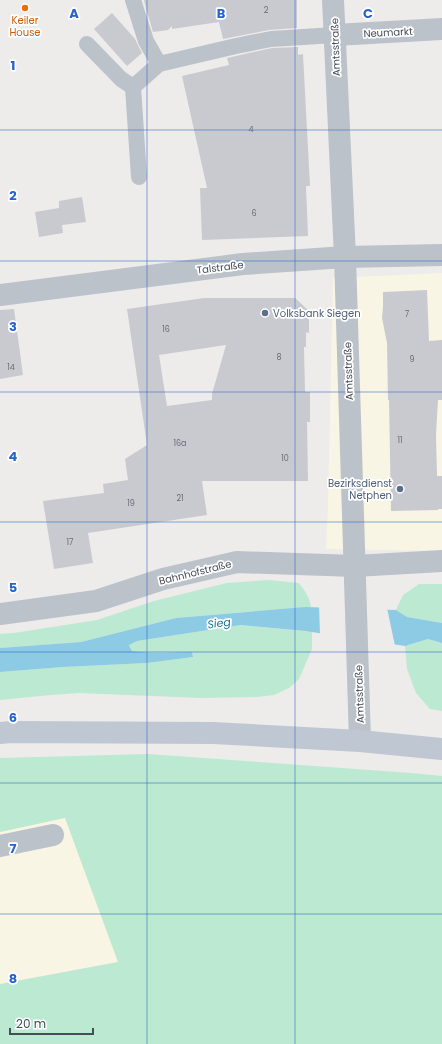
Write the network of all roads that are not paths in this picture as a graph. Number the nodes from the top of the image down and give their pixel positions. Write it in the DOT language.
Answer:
graph roads {
  1 [pos="133,0"];
  2 [pos="334,0"];
  3 [pos="442,29"];
  4 [pos="335,35"];
  5 [pos="87,44"];
  6 [pos="159,64"];
  7 [pos="133,87"];
  8 [pos="139,177"];
  9 [pos="442,255"];
  10 [pos="345,257"];
  11 [pos="0,295"];
  12 [pos="442,561"];
  13 [pos="355,566"];
  14 [pos="0,614"];
  15 [pos="0,733"];
  16 [pos="360,741"];
  17 [pos="442,749"];
  18 [pos="53,834"];
  19 [pos="0,846"];
  1 -- 6 [label="lane"];
  2 -- 4 [label="street, Amtsstraße"];
  3 -- 4 [label="street, Neumarkt"];
  4 -- 6 [label="lane"];
  4 -- 10 [label="street, Amtsstraße"];
  5 -- 7 [label="lane"];
  6 -- 7 [label="lane"];
  7 -- 8 [label="lane"];
  9 -- 10 [label="street, Talstraße"];
  10 -- 11 [label="street, Talstraße"];
  10 -- 13 [label="street, Amtsstraße"];
  12 -- 13 [label="street, Bahnhofstraße"];
  13 -- 14 [label="street, Bahnhofstraße"];
  13 -- 16 [label="street, Amtsstraße"];
  15 -- 16 [label="main road"];
  16 -- 17 [label="main road"];
  18 -- 19 [label="street"];
}
